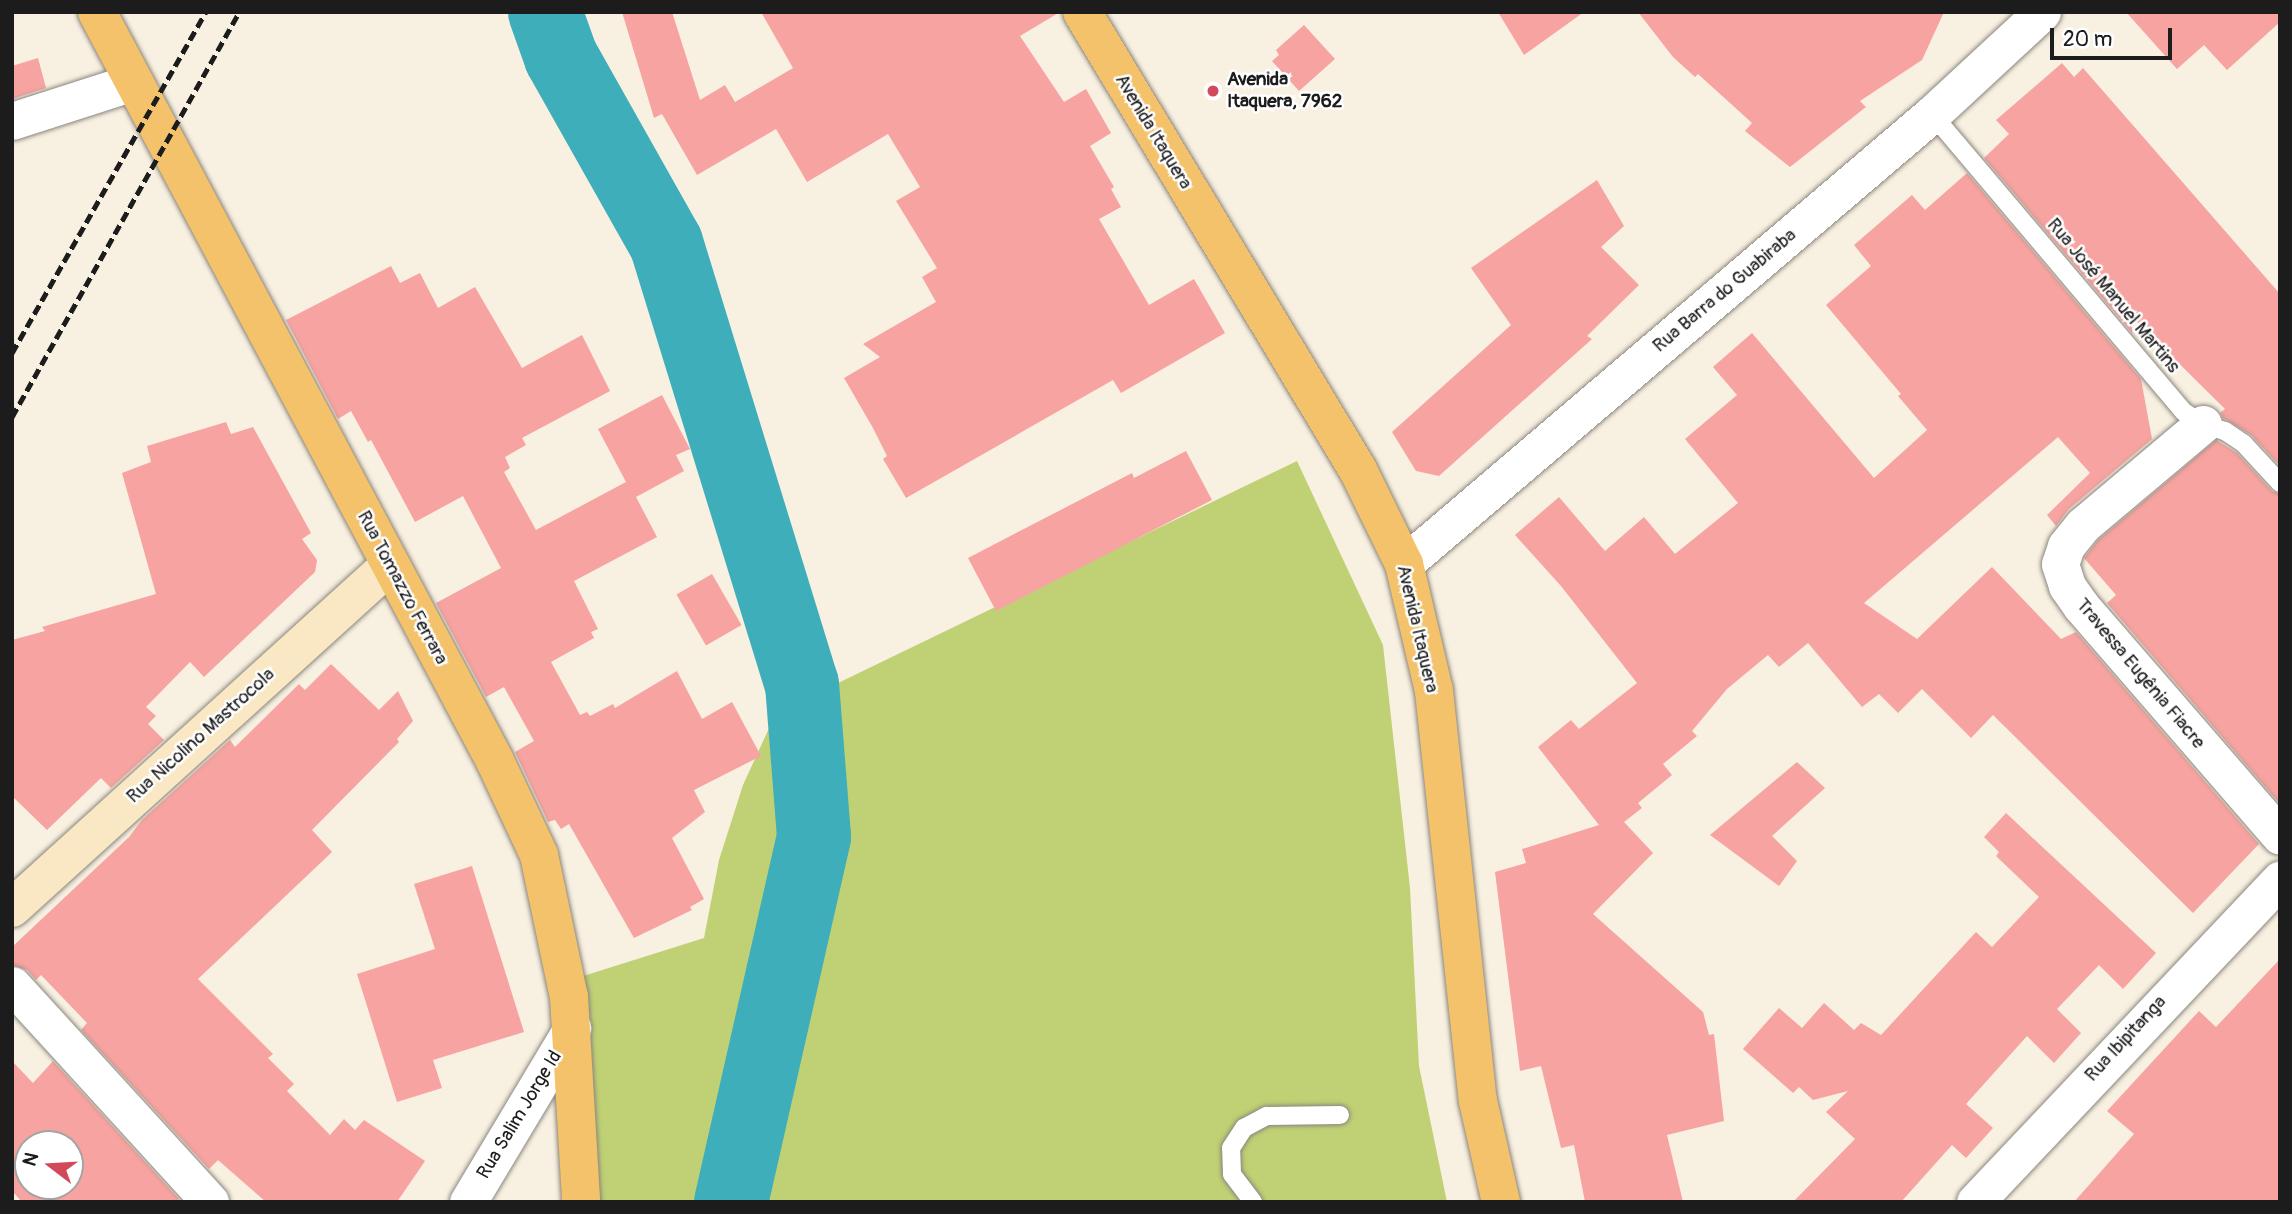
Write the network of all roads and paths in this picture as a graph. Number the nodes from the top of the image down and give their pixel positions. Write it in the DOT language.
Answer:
graph roads {
  1 [pos="97,12"];
  2 [pos="1082,12"];
  3 [pos="2042,12"];
  4 [pos="133,82"];
  5 [pos="1932,114"];
  6 [pos="12,121"];
  7 [pos="2203,424"];
  8 [pos="2280,483"];
  9 [pos="1404,564"];
  10 [pos="390,565"];
  11 [pos="2280,836"];
  12 [pos="2280,879"];
  13 [pos="12,908"];
  14 [pos="12,985"];
  15 [pos="572,1028"];
  16 [pos="1340,1115"];
  17 [pos="210,1202"];
  18 [pos="468,1202"];
  19 [pos="581,1202"];
  20 [pos="1253,1202"];
  21 [pos="1501,1202"];
  22 [pos="1975,1202"];
  1 -- 4 [label="main road, Rua Tomazzo Ferrara"];
  2 -- 9 [label="main road, Avenida Itaquera"];
  3 -- 5 [label="street, Rua Barra do Guabiraba"];
  4 -- 6 [label="street"];
  4 -- 10 [label="main road, Rua Tomazzo Ferrara"];
  5 -- 7 [label="lane, Rua José Manuel Martins"];
  5 -- 9 [label="street, Rua Barra do Guabiraba"];
  7 -- 8 [label="lane, Rua José Manuel Martins"];
  7 -- 11 [label="street, Travessa Eugênia Fiacre"];
  9 -- 21 [label="main road, Avenida Itaquera"];
  10 -- 13 [label="street, Rua Nicolino Mastrocola"];
  10 -- 15 [label="main road, Rua Tomazzo Ferrara"];
  12 -- 22 [label="street, Rua Ibipitanga"];
  14 -- 17 [label="street"];
  15 -- 18 [label="street, Rua Salim Jorge Id"];
  15 -- 19 [label="main road, Rua Tomazzo Ferrara"];
  16 -- 20 [label="lane"];
}
